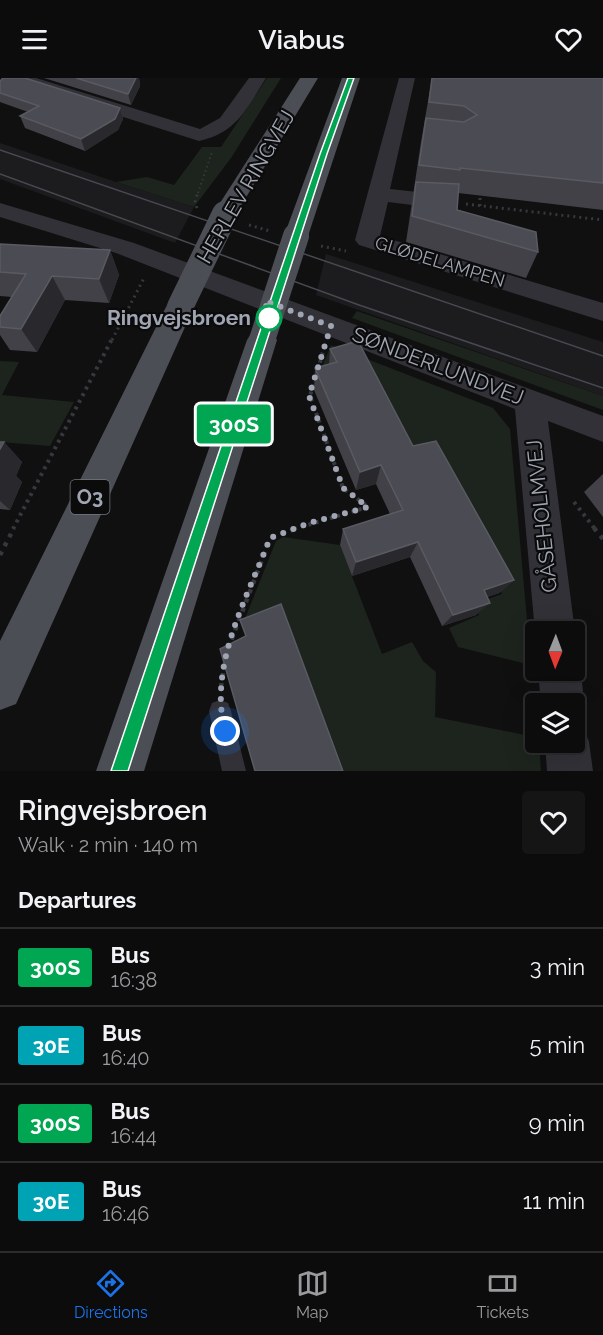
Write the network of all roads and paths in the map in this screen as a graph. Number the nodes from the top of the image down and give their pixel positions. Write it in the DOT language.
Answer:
graph roads {
  1 [pos="19,78"];
  2 [pos="258,78"];
  3 [pos="309,78"];
  4 [pos="351,78"];
  5 [pos="414,81"];
  6 [pos="208,134"];
  7 [pos="480,184"];
  8 [pos="377,194"];
  9 [pos="445,202"];
  10 [pos="480,206"];
  11 [pos="198,209"];
  12 [pos="0,210"];
  13 [pos="234,218"];
  14 [pos="603,220"];
  15 [pos="295,238"];
  16 [pos="368,240"];
  17 [pos="155,260"];
  18 [pos="603,312"];
  19 [pos="331,326"];
  20 [pos="530,401"];
  21 [pos="603,429"];
  22 [pos="0,555"];
  23 [pos="554,621"];
  24 [pos="0,688"];
  25 [pos="220,711"];
  26 [pos="568,753"];
  27 [pos="120,771"];
  28 [pos="234,771"];
  29 [pos="570,771"];
  1 -- 6 [label="street"];
  2 -- 6 [label="street"];
  3 -- 13 [label="main road, HERLEV RINGVEJ / O3"];
  4 -- 15 [label="main road"];
  5 -- 8 [label="street, GLØDELAMPEN"];
  6 -- 11 [label="path"];
  7 -- 10 [label="path"];
  8 -- 9 [label="street"];
  8 -- 16 [label="street, GLØDELAMPEN"];
  9 -- 10 [label="path"];
  10 -- 14 [label="path"];
  12 -- 17 [label="street, SØNDERLUNDVEJ"];
  13 -- 15 [label="path"];
  13 -- 24 [label="main road, HERLEV RINGVEJ / O3, bridge"];
  15 -- 16 [label="path"];
  15 -- 27 [label="main road, bridge"];
  16 -- 18 [label="street, GLØDELAMPEN"];
  17 -- 19 [label="street, SØNDERLUNDVEJ"];
  17 -- 22 [label="path"];
  19 -- 20 [label="street, SØNDERLUNDVEJ"];
  19 -- 25 [label="path"];
  20 -- 21 [label="street, SØNDERLUNDVEJ"];
  20 -- 23 [label="street, GÅSEHOLMVEJ"];
  25 -- 28 [label="lane"];
  26 -- 29 [label="street"];
}
